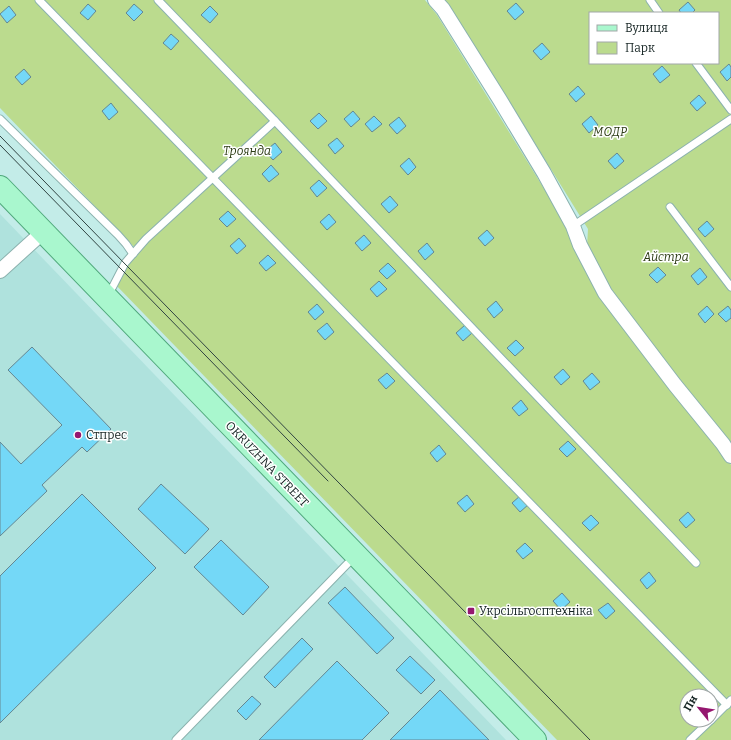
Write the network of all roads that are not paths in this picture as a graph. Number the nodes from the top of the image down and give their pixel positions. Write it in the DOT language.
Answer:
graph roads {
  1 [pos="39,0"];
  2 [pos="158,0"];
  3 [pos="435,0"];
  4 [pos="650,0"];
  5 [pos="658,12"];
  6 [pos="697,64"];
  7 [pos="731,110"];
  8 [pos="0,119"];
  9 [pos="731,119"];
  10 [pos="275,121"];
  11 [pos="213,178"];
  12 [pos="0,187"];
  13 [pos="670,207"];
  14 [pos="573,226"];
  15 [pos="43,232"];
  16 [pos="132,254"];
  17 [pos="0,271"];
  18 [pos="731,287"];
  19 [pos="107,298"];
  20 [pos="731,456"];
  21 [pos="356,555"];
  22 [pos="696,563"];
  23 [pos="729,702"];
  24 [pos="719,712"];
  25 [pos="703,728"];
  26 [pos="176,740"];
  27 [pos="535,740"];
  28 [pos="690,740"];
  1 -- 11 [label="lane"];
  2 -- 10 [label="lane"];
  3 -- 14 [label="street"];
  4 -- 5 [label="lane"];
  6 -- 7 [label="lane"];
  8 -- 16 [label="lane"];
  9 -- 14 [label="lane"];
  10 -- 11 [label="lane"];
  10 -- 22 [label="lane"];
  11 -- 16 [label="lane"];
  11 -- 23 [label="lane"];
  12 -- 15 [label="main road, OKRUZHNA STREET"];
  13 -- 18 [label="lane"];
  14 -- 20 [label="street"];
  15 -- 17 [label="street"];
  15 -- 19 [label="main road, OKRUZHNA STREET"];
  16 -- 19 [label="lane"];
  19 -- 21 [label="main road, OKRUZHNA STREET"];
  21 -- 26 [label="lane"];
  21 -- 27 [label="main road, OKRUZHNA STREET"];
  23 -- 24 [label="lane"];
  25 -- 28 [label="lane"];
}
